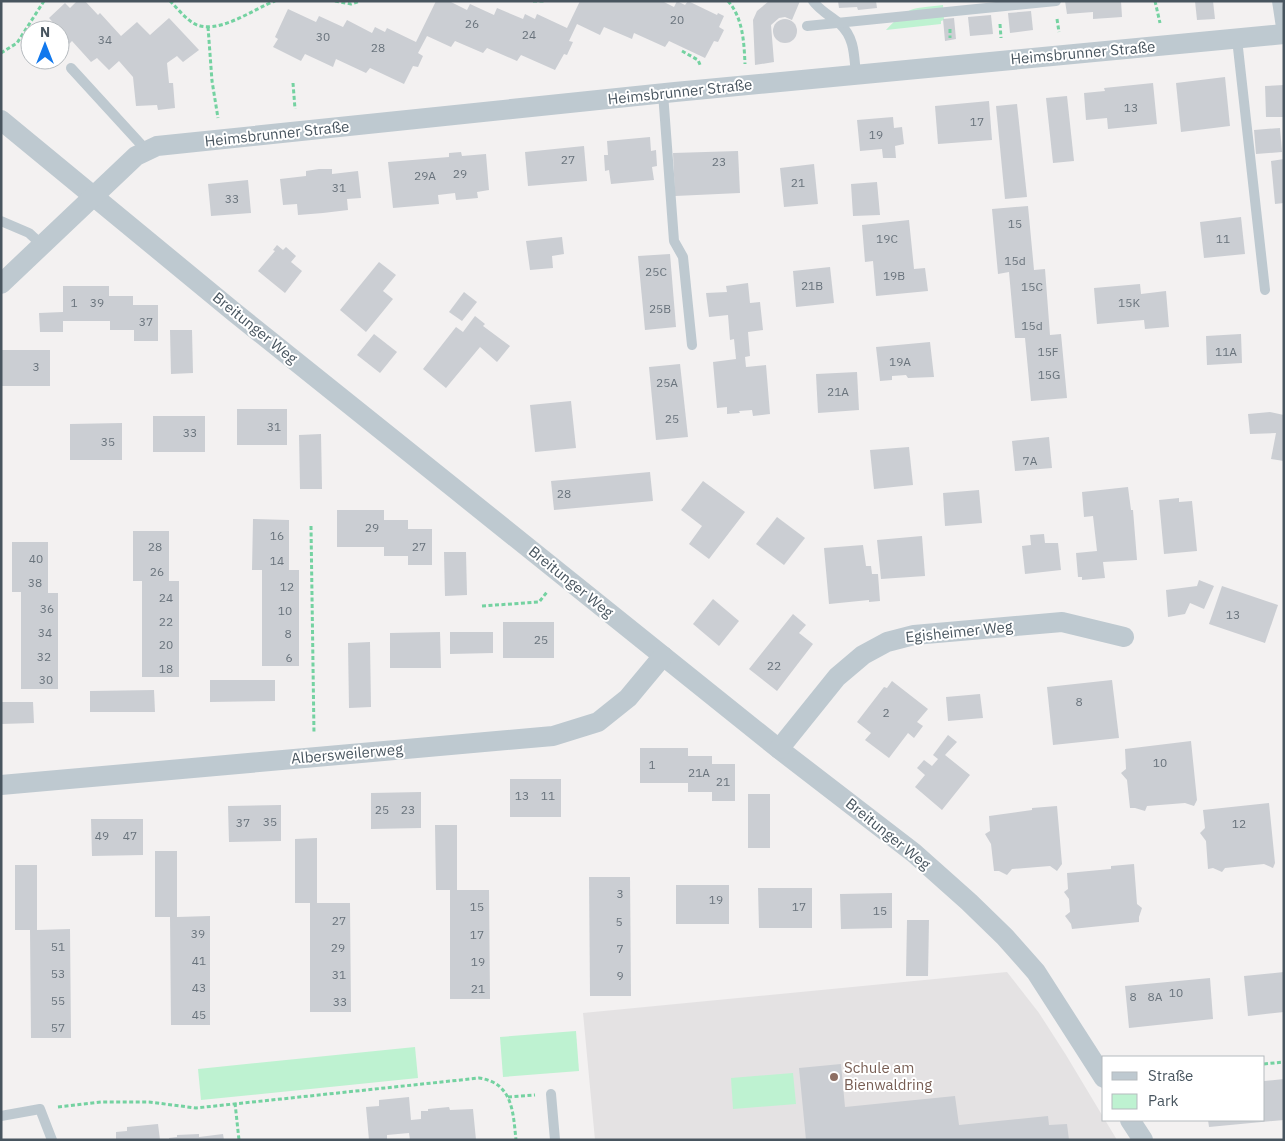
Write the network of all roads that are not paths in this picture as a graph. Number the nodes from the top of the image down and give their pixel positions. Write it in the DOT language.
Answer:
graph roads {
  1 [pos="813,1"];
  2 [pos="1056,1"];
  3 [pos="1277,1"];
  4 [pos="807,26"];
  5 [pos="1283,34"];
  6 [pos="1237,39"];
  7 [pos="71,68"];
  8 [pos="856,75"];
  9 [pos="663,93"];
  10 [pos="1,120"];
  11 [pos="147,151"];
  12 [pos="93,196"];
  13 [pos="1,221"];
  14 [pos="42,245"];
  15 [pos="1,284"];
  16 [pos="1265,290"];
  17 [pos="692,345"];
  18 [pos="1124,637"];
  19 [pos="663,656"];
  20 [pos="779,749"];
  21 [pos="1,785"];
  22 [pos="1102,1075"];
  23 [pos="551,1094"];
  24 [pos="1,1116"];
  25 [pos="1131,1121"];
  26 [pos="52,1140"];
  27 [pos="555,1140"];
  28 [pos="1143,1140"];
  1 -- 8 [label="lane"];
  2 -- 4 [label="lane"];
  3 -- 5 [label="lane"];
  5 -- 6 [label="street, Heimsbrunner Straße"];
  6 -- 8 [label="street, Heimsbrunner Straße"];
  6 -- 16 [label="lane"];
  7 -- 11 [label="lane"];
  8 -- 9 [label="street, Heimsbrunner Straße"];
  9 -- 11 [label="street, Heimsbrunner Straße"];
  9 -- 17 [label="lane"];
  10 -- 12 [label="street, Breitunger Weg"];
  11 -- 12 [label="street, Heimsbrunner Straße"];
  12 -- 14 [label="street, Heimsbrunner Straße"];
  12 -- 19 [label="street, Breitunger Weg"];
  13 -- 14 [label="lane"];
  14 -- 15 [label="street, Heimsbrunner Straße"];
  18 -- 20 [label="street, Egisheimer Weg"];
  19 -- 20 [label="street, Breitunger Weg"];
  19 -- 21 [label="street, Albersweilerweg"];
  20 -- 22 [label="street, Breitunger Weg"];
  23 -- 27 [label="lane"];
  24 -- 26 [label="lane"];
  25 -- 28 [label="street"];
}
